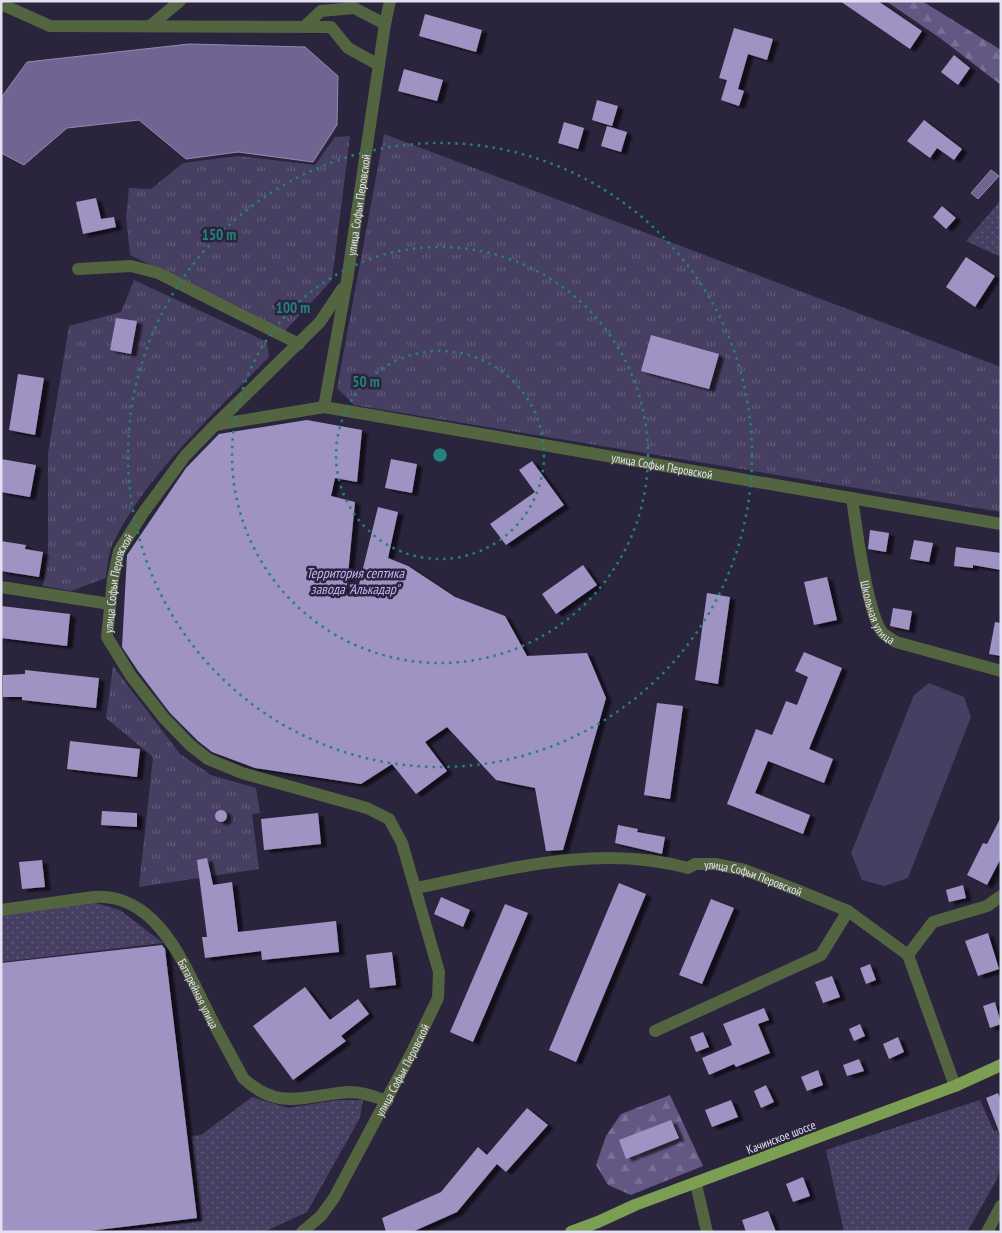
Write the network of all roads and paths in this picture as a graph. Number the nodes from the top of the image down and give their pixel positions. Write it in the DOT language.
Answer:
graph roads {
  1 [pos="5,1"];
  2 [pos="180,1"];
  3 [pos="390,1"];
  4 [pos="1,3"];
  5 [pos="385,24"];
  6 [pos="150,26"];
  7 [pos="304,27"];
  8 [pos="379,65"];
  9 [pos="78,269"];
  10 [pos="347,280"];
  11 [pos="299,344"];
  12 [pos="324,408"];
  13 [pos="215,425"];
  14 [pos="852,498"];
  15 [pos="1001,524"];
  16 [pos="1,587"];
  17 [pos="110,604"];
  18 [pos="1001,671"];
  19 [pos="416,888"];
  20 [pos="1001,896"];
  21 [pos="1,910"];
  22 [pos="848,911"];
  23 [pos="908,955"];
  24 [pos="655,1031"];
  25 [pos="1001,1065"];
  26 [pos="955,1086"];
  27 [pos="387,1101"];
  28 [pos="696,1184"];
  29 [pos="1001,1206"];
  30 [pos="574,1231"];
  31 [pos="302,1232"];
  32 [pos="707,1232"];
  33 [pos="987,1232"];
  1 -- 4 [label="street"];
  2 -- 6 [label="street"];
  3 -- 5 [label="street, улица Софьи Перовской"];
  4 -- 6 [label="street"];
  5 -- 7 [label="street"];
  5 -- 8 [label="street, улица Софьи Перовской"];
  6 -- 7 [label="street"];
  7 -- 8 [label="street"];
  8 -- 10 [label="street, улица Софьи Перовской"];
  9 -- 11 [label="street"];
  10 -- 11 [label="street"];
  10 -- 12 [label="street, улица Софьи Перовской"];
  11 -- 13 [label="street"];
  12 -- 13 [label="street, улица Софьи Перовской"];
  12 -- 14 [label="street, улица Софьи Перовской"];
  13 -- 17 [label="street, улица Софьи Перовской"];
  14 -- 15 [label="street, улица Софьи Перовской"];
  14 -- 18 [label="street, Школьная улица"];
  16 -- 17 [label="street"];
  17 -- 19 [label="street, улица Софьи Перовской"];
  19 -- 22 [label="street, улица Софьи Перовской"];
  19 -- 27 [label="street, улица Софьи Перовской"];
  20 -- 23 [label="street"];
  21 -- 27 [label="street, Батарейная улица"];
  22 -- 23 [label="street, улица Софьи Перовской"];
  22 -- 24 [label="street"];
  23 -- 26 [label="street"];
  25 -- 26 [label="main road, Качинское шоссе"];
  26 -- 28 [label="main road, Качинское шоссе"];
  27 -- 31 [label="street, улица Софьи Перовской"];
  28 -- 30 [label="main road, Качинское шоссе"];
  28 -- 32 [label="street"];
  29 -- 33 [label="street"];
}
